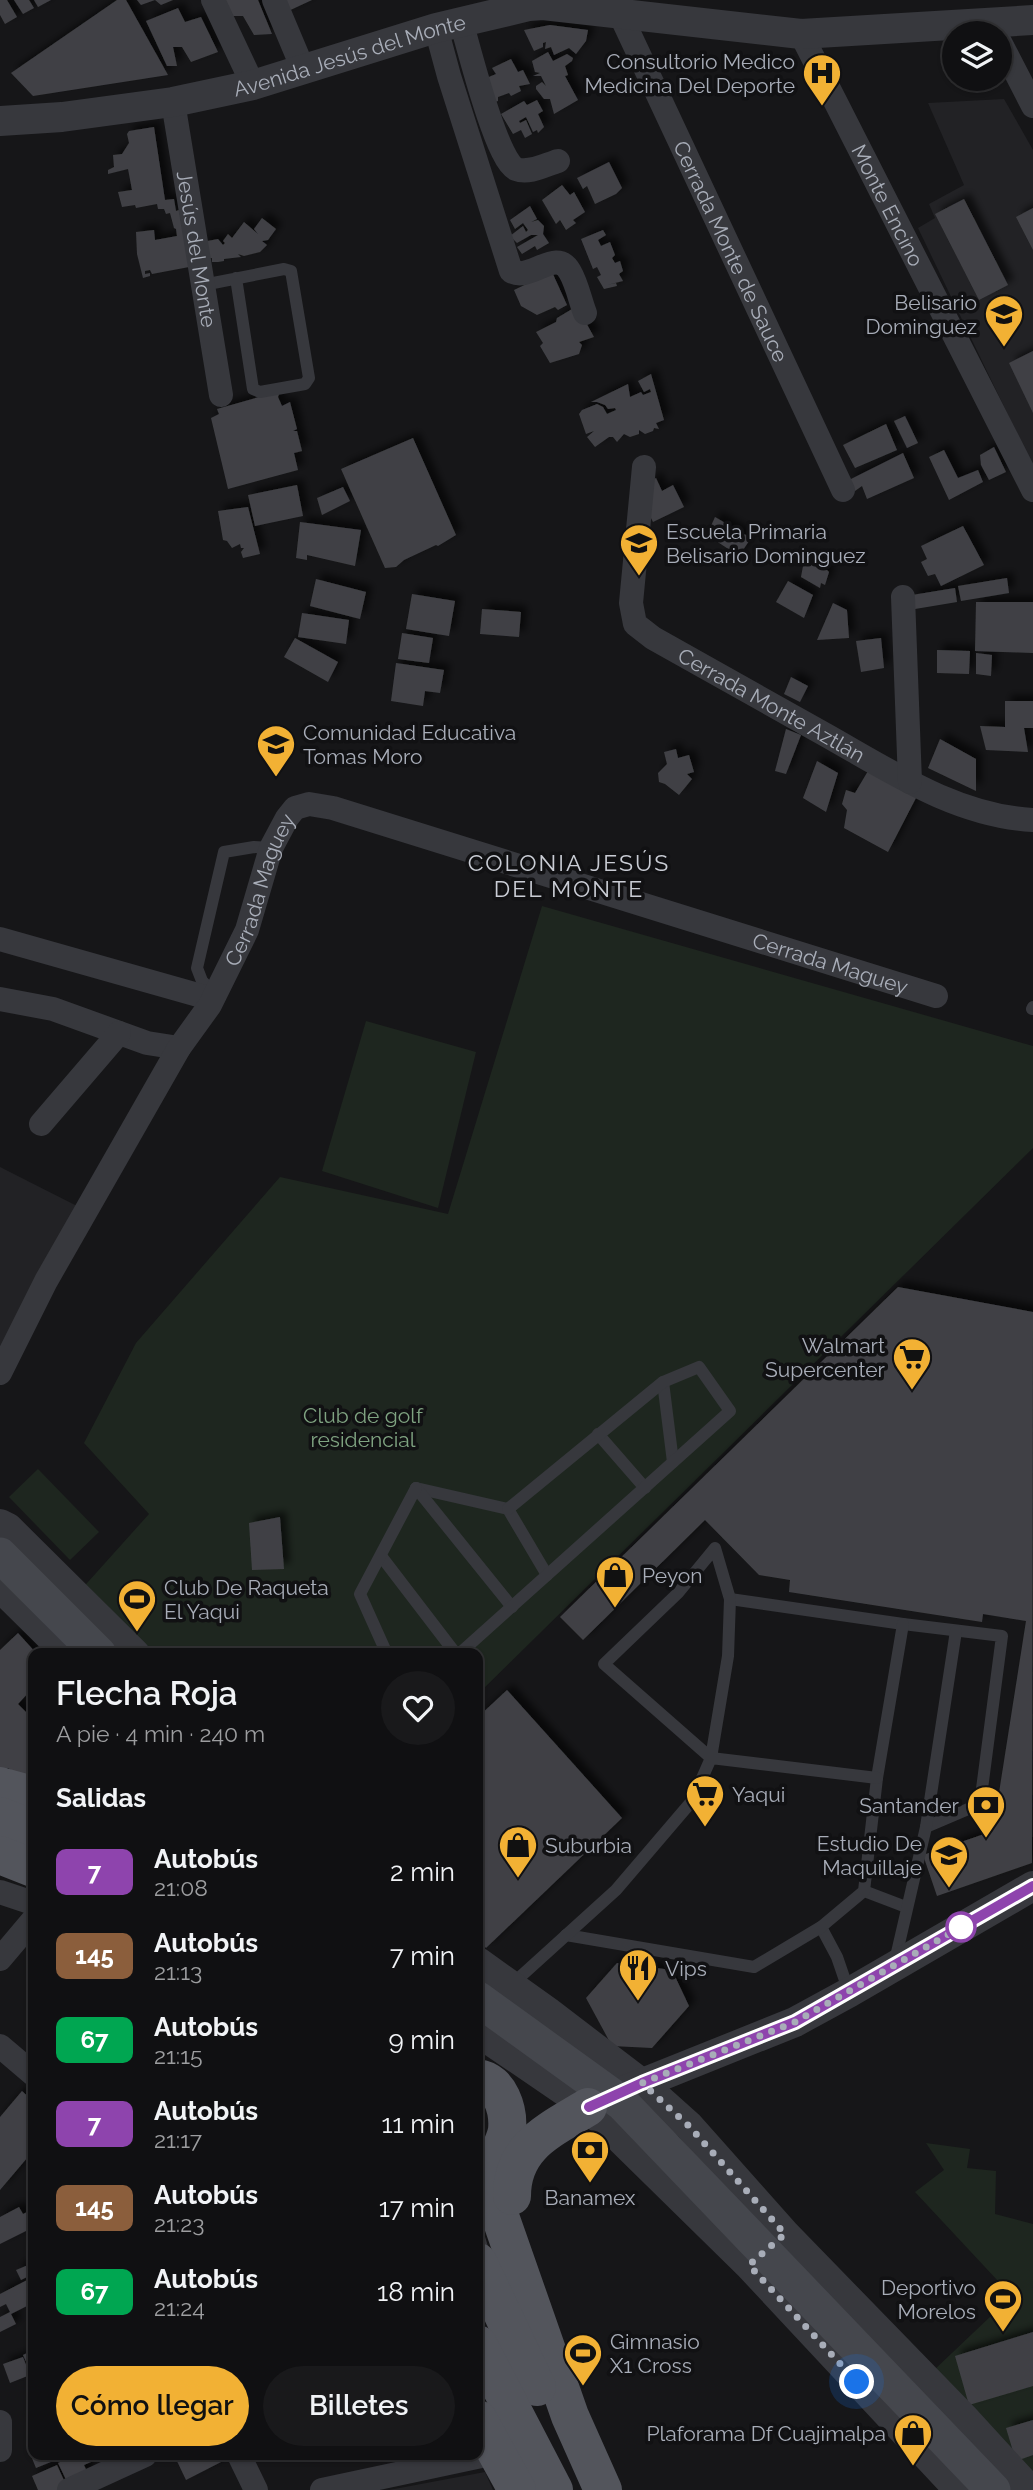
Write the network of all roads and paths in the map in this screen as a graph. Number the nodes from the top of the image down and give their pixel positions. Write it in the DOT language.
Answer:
graph roads {
  1 [pos="213,0"];
  2 [pos="274,0"];
  3 [pos="620,14"];
  4 [pos="1033,20"];
  5 [pos="449,25"];
  6 [pos="1012,27"];
  7 [pos="942,33"];
  8 [pos="802,34"];
  9 [pos="1012,66"];
  10 [pos="303,69"];
  11 [pos="253,85"];
  12 [pos="173,103"];
  13 [pos="1033,106"];
  14 [pos="0,121"];
  15 [pos="558,161"];
  16 [pos="236,278"];
  17 [pos="203,285"];
  18 [pos="585,313"];
  19 [pos="221,395"];
  20 [pos="644,467"];
  21 [pos="843,489"];
  22 [pos="1033,490"];
  23 [pos="903,597"];
  24 [pos="910,782"];
  25 [pos="1033,820"];
  26 [pos="271,848"];
  27 [pos="0,939"];
  28 [pos="213,996"];
  29 [pos="936,996"];
  30 [pos="0,999"];
  31 [pos="118,1033"];
  32 [pos="179,1048"];
  33 [pos="41,1124"];
  34 [pos="0,1373"];
  35 [pos="663,1382"];
  36 [pos="598,1434"];
  37 [pos="673,1462"];
  38 [pos="416,1488"];
  39 [pos="645,1488"];
  40 [pos="508,1509"];
  41 [pos="0,1524"];
  42 [pos="0,1555"];
  43 [pos="381,1556"];
  44 [pos="547,1575"];
  45 [pos="0,1587"];
  46 [pos="730,1599"];
  47 [pos="512,1607"];
  48 [pos="903,1624"];
  49 [pos="956,1631"];
  50 [pos="62,1648"];
  51 [pos="93,1648"];
  52 [pos="129,1648"];
  53 [pos="384,1648"];
  54 [pos="453,1648"];
  55 [pos="465,1648"];
  56 [pos="711,1758"];
  57 [pos="877,1778"];
  58 [pos="0,1786"];
  59 [pos="28,1794"];
  60 [pos="0,1816"];
  61 [pos="28,1827"];
  62 [pos="926,1827"];
  63 [pos="0,1855"];
  64 [pos="28,1866"];
  65 [pos="1033,1886"];
  66 [pos="864,1891"];
  67 [pos="0,1892"];
  68 [pos="28,1901"];
  69 [pos="906,1907"];
  70 [pos="28,1926"];
  71 [pos="821,1927"];
  72 [pos="566,1935"];
  73 [pos="0,1959"];
  74 [pos="483,1966"];
  75 [pos="894,1966"];
  76 [pos="510,1986"];
  77 [pos="850,1992"];
  78 [pos="483,2003"];
  79 [pos="483,2035"];
  80 [pos="0,2046"];
  81 [pos="28,2070"];
  82 [pos="483,2079"];
  83 [pos="483,2080"];
  84 [pos="642,2083"];
  85 [pos="589,2107"];
  86 [pos="785,2234"];
  87 [pos="483,2250"];
  88 [pos="749,2265"];
  89 [pos="483,2272"];
  90 [pos="502,2312"];
  91 [pos="483,2354"];
  92 [pos="0,2422"];
  93 [pos="483,2427"];
  94 [pos="0,2450"];
  95 [pos="486,2455"];
  96 [pos="483,2456"];
  97 [pos="134,2460"];
  98 [pos="241,2460"];
  99 [pos="463,2460"];
  100 [pos="255,2488"];
  101 [pos="69,2490"];
  102 [pos="322,2490"];
  103 [pos="517,2490"];
  104 [pos="554,2490"];
  105 [pos="585,2490"];
  106 [pos="605,2490"];
  107 [pos="959,2490"];
  108 [pos="993,2490"];
  109 [pos="1030,2490"];
  1 -- 11 [label="street"];
  2 -- 10 [label="street"];
  3 -- 5 [label="street, Avenida Jesús del Monte"];
  3 -- 8 [label="street, Avenida Jesús del Monte"];
  3 -- 21 [label="street, Cerrada Monte de Sauce"];
  4 -- 6 [label="street, Avenida Jesús del Monte"];
  5 -- 10 [label="street, Avenida Jesús del Monte"];
  5 -- 15 [label="street"];
  5 -- 18 [label="street"];
  7 -- 8 [label="street, Avenida Jesús del Monte"];
  8 -- 22 [label="street, Monte Encino"];
  9 -- 13 [label="street"];
  10 -- 11 [label="street, Avenida Jesús del Monte"];
  11 -- 12 [label="street, Avenida Jesús del Monte"];
  12 -- 14 [label="street, Avenida Jesús del Monte"];
  12 -- 17 [label="street, Jesús del Monte"];
  16 -- 16 [label="lane"];
  16 -- 17 [label="lane"];
  17 -- 19 [label="street, Jesús del Monte"];
  20 -- 24 [label="street, Cerrada Monte Aztlán"];
  23 -- 24 [label="street"];
  24 -- 25 [label="street, Cerrada Monte Aztlán"];
  26 -- 28 [label="street, Cerrada Maguey"];
  26 -- 28 [label="lane"];
  26 -- 29 [label="street, Cerrada Maguey"];
  27 -- 28 [label="street"];
  28 -- 32 [label="street, Cerrada Maguey"];
  30 -- 31 [label="street"];
  31 -- 32 [label="street"];
  31 -- 33 [label="street"];
  32 -- 34 [label="street, Cerrada Maguey"];
  35 -- 36 [label="lane"];
  35 -- 37 [label="lane"];
  35 -- 37 [label="lane"];
  36 -- 39 [label="lane"];
  36 -- 40 [label="lane"];
  37 -- 39 [label="lane"];
  38 -- 40 [label="lane"];
  38 -- 43 [label="lane"];
  38 -- 47 [label="lane"];
  39 -- 44 [label="lane"];
  40 -- 44 [label="lane"];
  41 -- 52 [label="street"];
  42 -- 51 [label="main road"];
  43 -- 53 [label="lane"];
  43 -- 54 [label="lane"];
  44 -- 47 [label="lane"];
  45 -- 50 [label="street"];
  46 -- 48 [label="lane"];
  46 -- 56 [label="lane"];
  46 -- 56 [label="lane"];
  47 -- 55 [label="lane"];
  48 -- 49 [label="lane"];
  48 -- 57 [label="lane"];
  49 -- 62 [label="lane"];
  49 -- 62 [label="lane"];
  56 -- 57 [label="lane"];
  56 -- 72 [label="lane"];
  57 -- 66 [label="lane"];
  58 -- 59 [label="main road"];
  60 -- 61 [label="main road"];
  62 -- 69 [label="lane"];
  63 -- 64 [label="main road"];
  65 -- 75 [label="street"];
  66 -- 69 [label="lane"];
  66 -- 71 [label="lane"];
  67 -- 68 [label="street"];
  69 -- 75 [label="lane"];
  70 -- 73 [label="street"];
  71 -- 72 [label="lane"];
  71 -- 77 [label="lane"];
  72 -- 76 [label="lane"];
  74 -- 76 [label="street"];
  75 -- 77 [label="street"];
  76 -- 84 [label="street"];
  77 -- 84 [label="street"];
  78 -- 108 [label="main road"];
  79 -- 85 [label="street"];
  80 -- 81 [label="street"];
  82 -- 85 [label="street"];
  83 -- 106 [label="main road"];
  84 -- 85 [label="street"];
  84 -- 86 [label="street"];
  85 -- 88 [label="street"];
  85 -- 106 [label="main road"];
  86 -- 88 [label="street"];
  86 -- 109 [label="street"];
  87 -- 90 [label="lane"];
  88 -- 107 [label="street"];
  89 -- 90 [label="main road"];
  90 -- 105 [label="main road"];
  91 -- 104 [label="main road"];
  92 -- 94 [label="street"];
  93 -- 103 [label="main road"];
  95 -- 96 [label="street"];
  97 -- 101 [label="street"];
  98 -- 100 [label="street"];
  99 -- 102 [label="street"];
}
